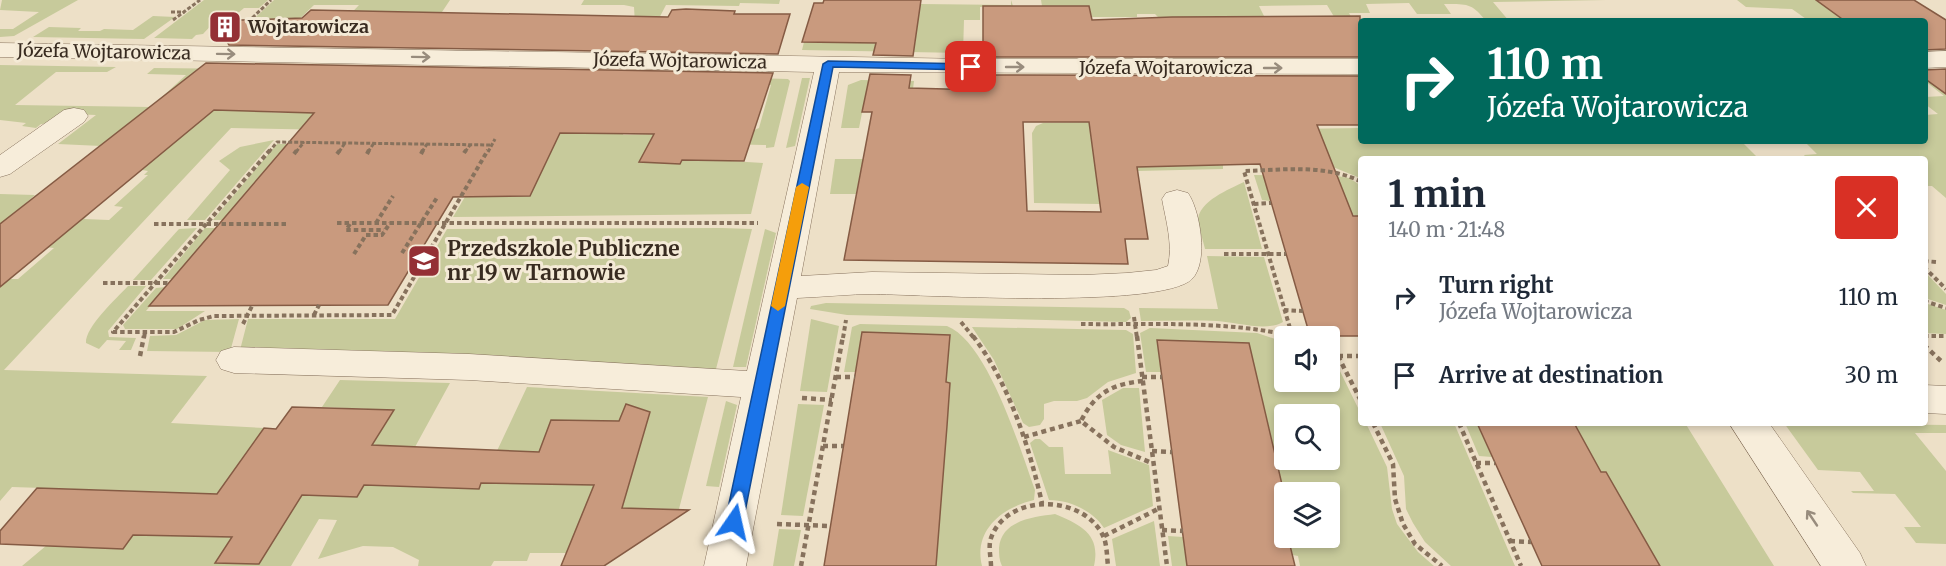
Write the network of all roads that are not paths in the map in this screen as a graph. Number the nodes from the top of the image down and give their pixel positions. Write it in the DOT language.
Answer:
graph roads {
  1 [pos="0,50"];
  2 [pos="1946,59"];
  3 [pos="1928,60"];
  4 [pos="828,64"];
  5 [pos="1358,67"];
  6 [pos="74,116"];
  7 [pos="0,168"];
  8 [pos="1177,199"];
  9 [pos="795,287"];
  10 [pos="234,360"];
  11 [pos="762,385"];
  12 [pos="1928,399"];
  13 [pos="1946,400"];
  14 [pos="1750,426"];
  15 [pos="725,566"];
  16 [pos="1845,566"];
  1 -- 4 [label="street, Józefa Wojtarowicza, one-way"];
  2 -- 3 [label="street"];
  4 -- 5 [label="street, Józefa Wojtarowicza, one-way"];
  4 -- 9 [label="street"];
  6 -- 7 [label="street"];
  8 -- 9 [label="street"];
  9 -- 11 [label="street"];
  10 -- 11 [label="street"];
  11 -- 15 [label="street"];
  12 -- 13 [label="street"];
  16 -- 14 [label="street, one-way"];
}
